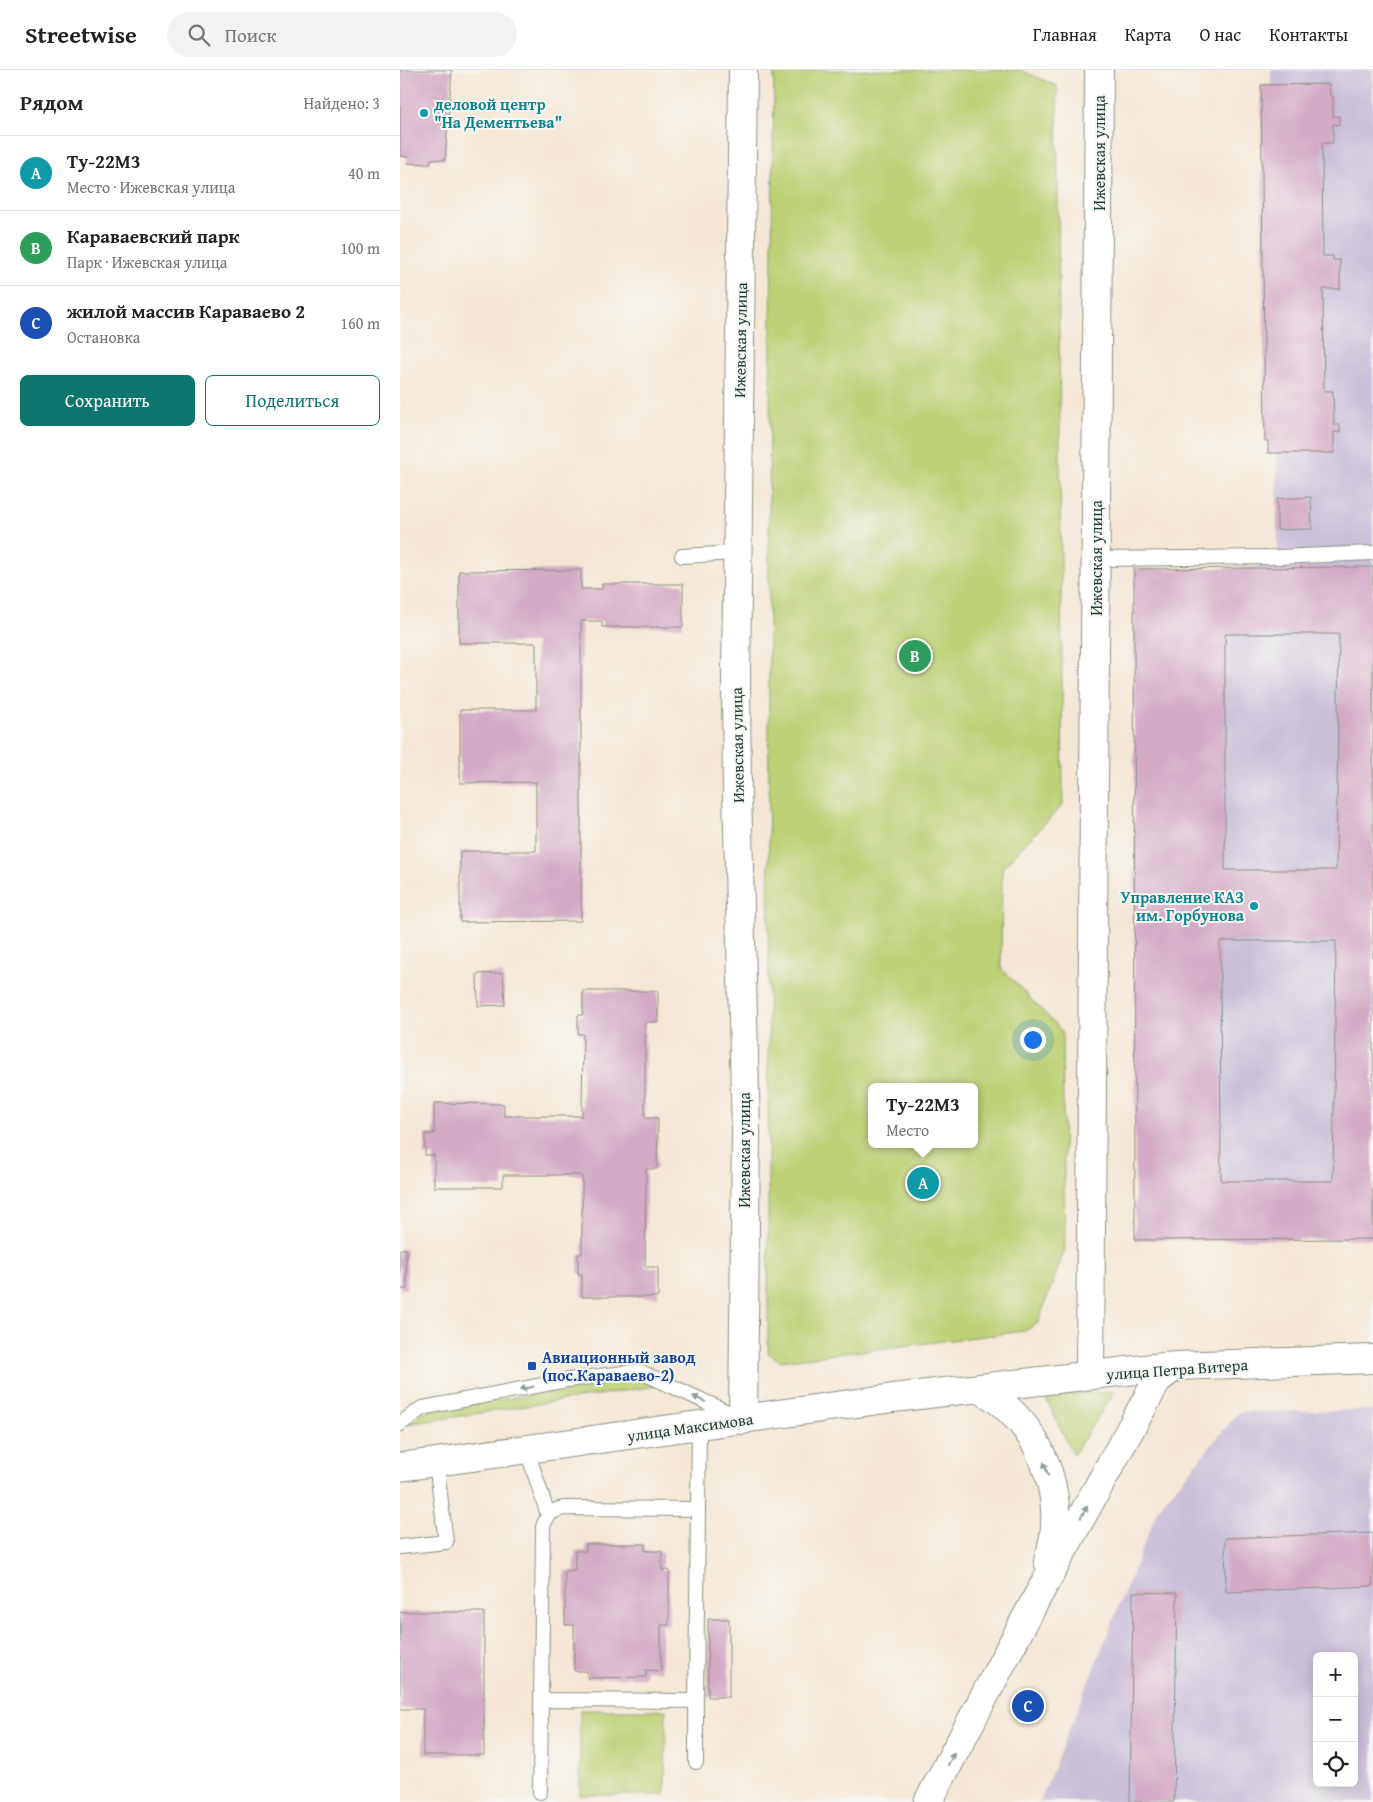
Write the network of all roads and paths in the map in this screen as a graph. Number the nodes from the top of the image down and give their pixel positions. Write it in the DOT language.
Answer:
graph roads {
  1 [pos="744,70"];
  2 [pos="1099,70"];
  3 [pos="738,553"];
  4 [pos="1373,553"];
  5 [pos="682,556"];
  6 [pos="1096,559"];
  7 [pos="1373,1359"];
  8 [pos="1176,1366"];
  9 [pos="1090,1375"];
  10 [pos="981,1389"];
  11 [pos="744,1420"];
  12 [pos="400,1424"];
  13 [pos="699,1426"];
  14 [pos="527,1450"];
  15 [pos="436,1462"];
  16 [pos="400,1467"];
  17 [pos="698,1509"];
  18 [pos="548,1515"];
  19 [pos="400,1547"];
  20 [pos="1035,1601"];
  21 [pos="541,1700"];
  22 [pos="696,1701"];
  23 [pos="696,1762"];
  24 [pos="540,1792"];
  25 [pos="928,1802"];
  1 -- 3 [label="street, Ижевская улица"];
  2 -- 6 [label="street, Ижевская улица"];
  3 -- 5 [label="lane"];
  3 -- 11 [label="street, Ижевская улица"];
  4 -- 6 [label="lane"];
  6 -- 9 [label="street, Ижевская улица"];
  7 -- 8 [label="street, улица Петра Витера"];
  8 -- 9 [label="street, улица Петра Витера"];
  20 -- 8 [label="street, one-way"];
  9 -- 10 [label="street, улица Петра Витера"];
  10 -- 11 [label="street, улица Максимова"];
  20 -- 10 [label="street, one-way"];
  11 -- 12 [label="lane, one-way"];
  11 -- 13 [label="street, улица Максимова"];
  13 -- 14 [label="street, улица Максимова"];
  13 -- 17 [label="lane"];
  14 -- 15 [label="street, улица Максимова"];
  14 -- 18 [label="lane"];
  15 -- 16 [label="street, улица Максимова"];
  15 -- 19 [label="lane"];
  17 -- 18 [label="lane"];
  17 -- 22 [label="lane"];
  18 -- 21 [label="lane"];
  25 -- 20 [label="street, one-way"];
  21 -- 22 [label="lane"];
  21 -- 24 [label="lane"];
  22 -- 23 [label="lane"];
}
